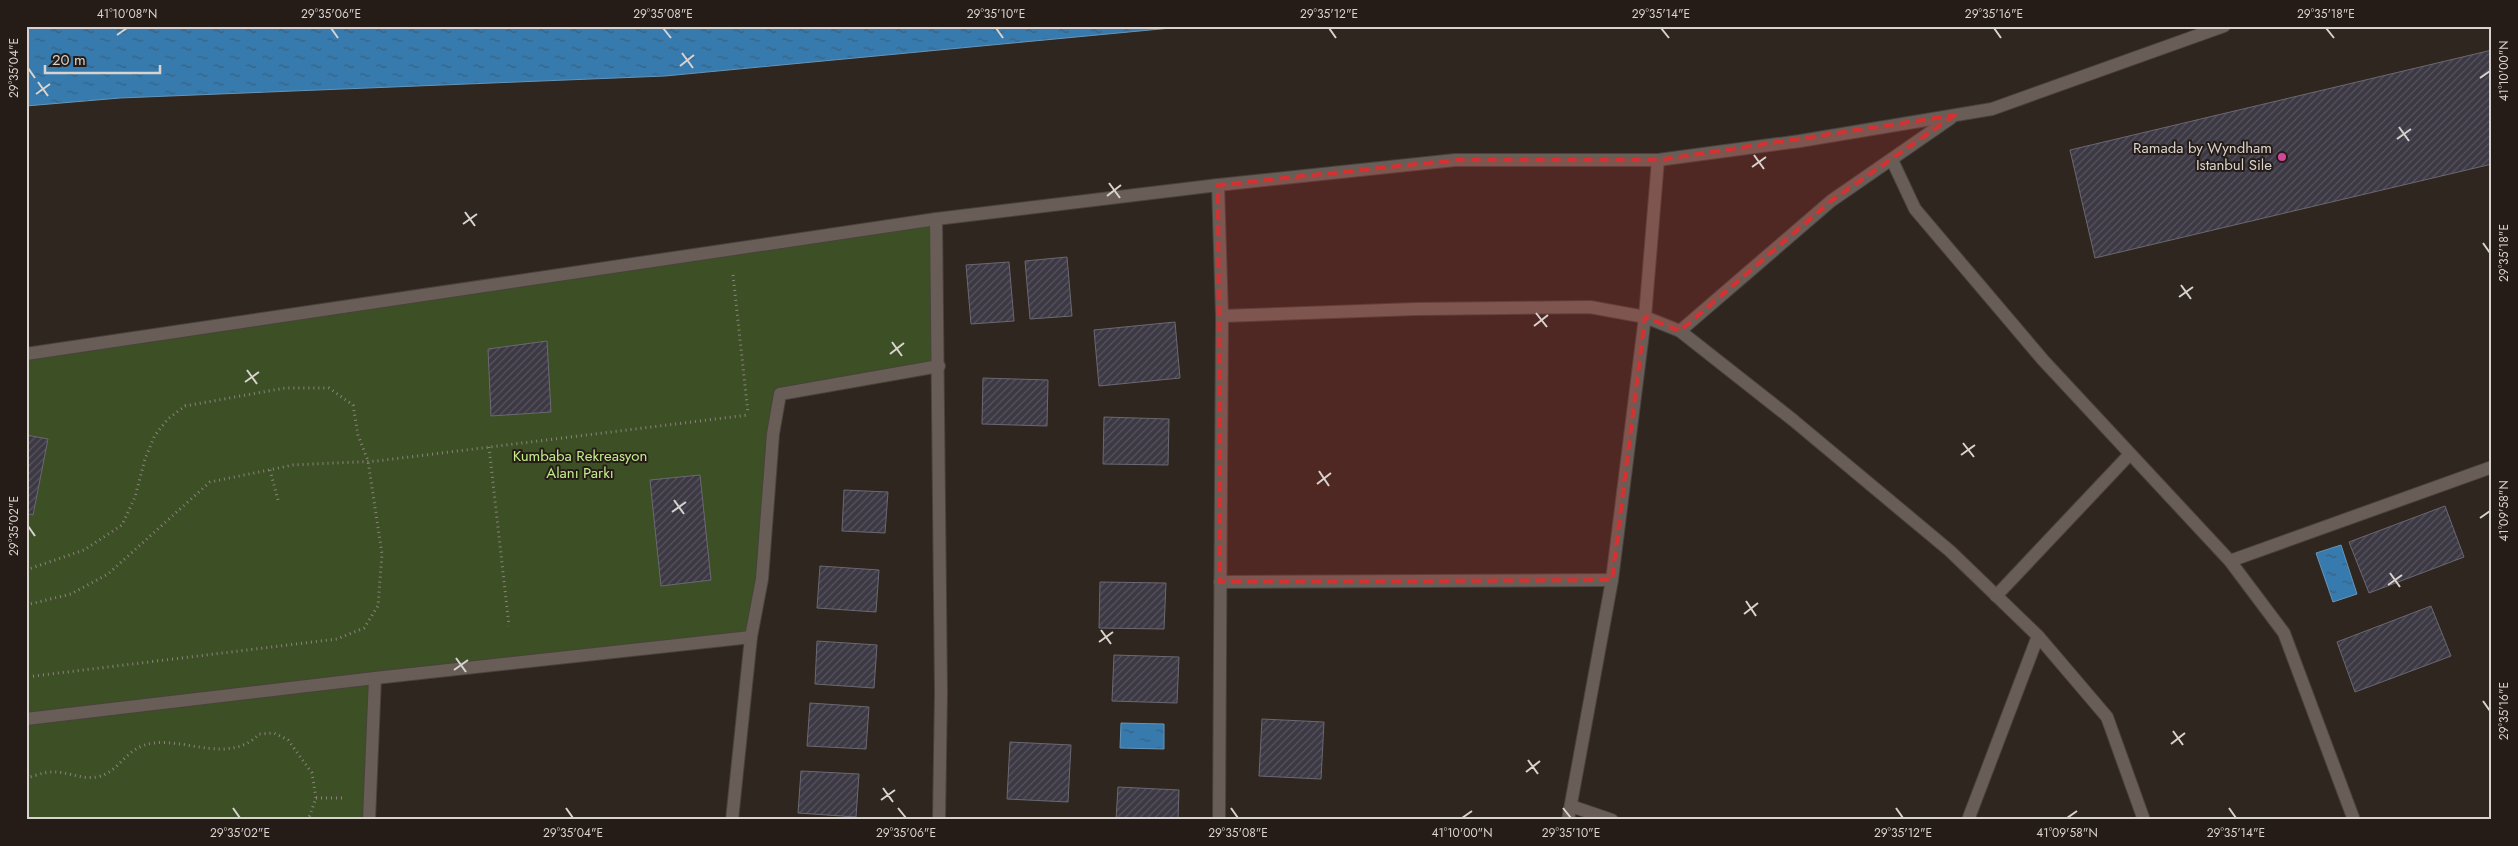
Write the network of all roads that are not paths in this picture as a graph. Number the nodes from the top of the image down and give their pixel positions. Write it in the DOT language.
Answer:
graph roads {
  1 [pos="2224,26"];
  2 [pos="1955,115"];
  3 [pos="1658,160"];
  4 [pos="1892,160"];
  5 [pos="1218,185"];
  6 [pos="936,219"];
  7 [pos="1222,316"];
  8 [pos="1645,318"];
  9 [pos="1680,331"];
  10 [pos="26,354"];
  11 [pos="939,366"];
  12 [pos="2130,454"];
  13 [pos="2492,467"];
  14 [pos="2230,562"];
  15 [pos="1612,580"];
  16 [pos="1220,582"];
  17 [pos="1996,596"];
  18 [pos="2038,636"];
  19 [pos="751,637"];
  20 [pos="375,678"];
  21 [pos="26,719"];
  22 [pos="1571,806"];
  23 [pos="369,820"];
  24 [pos="732,820"];
  25 [pos="939,820"];
  26 [pos="1219,820"];
  27 [pos="1568,820"];
  28 [pos="1612,820"];
  29 [pos="1968,820"];
  30 [pos="2144,820"];
  31 [pos="2354,820"];
  1 -- 2 [label="street"];
  2 -- 3 [label="street"];
  2 -- 4 [label="street"];
  3 -- 5 [label="street"];
  3 -- 8 [label="street"];
  4 -- 9 [label="street"];
  4 -- 12 [label="street"];
  5 -- 6 [label="street"];
  5 -- 7 [label="street"];
  6 -- 10 [label="street"];
  6 -- 11 [label="street"];
  7 -- 8 [label="street"];
  7 -- 16 [label="street"];
  8 -- 9 [label="street"];
  8 -- 15 [label="street"];
  9 -- 17 [label="street"];
  11 -- 19 [label="street"];
  11 -- 25 [label="street"];
  12 -- 14 [label="street"];
  12 -- 17 [label="street"];
  13 -- 14 [label="street"];
  14 -- 31 [label="street"];
  15 -- 16 [label="street"];
  15 -- 22 [label="street"];
  16 -- 26 [label="street"];
  17 -- 18 [label="street"];
  18 -- 29 [label="street"];
  18 -- 30 [label="street"];
  19 -- 20 [label="street"];
  19 -- 24 [label="street"];
  20 -- 21 [label="street"];
  20 -- 23 [label="street"];
  22 -- 27 [label="street"];
  22 -- 28 [label="street"];
}
